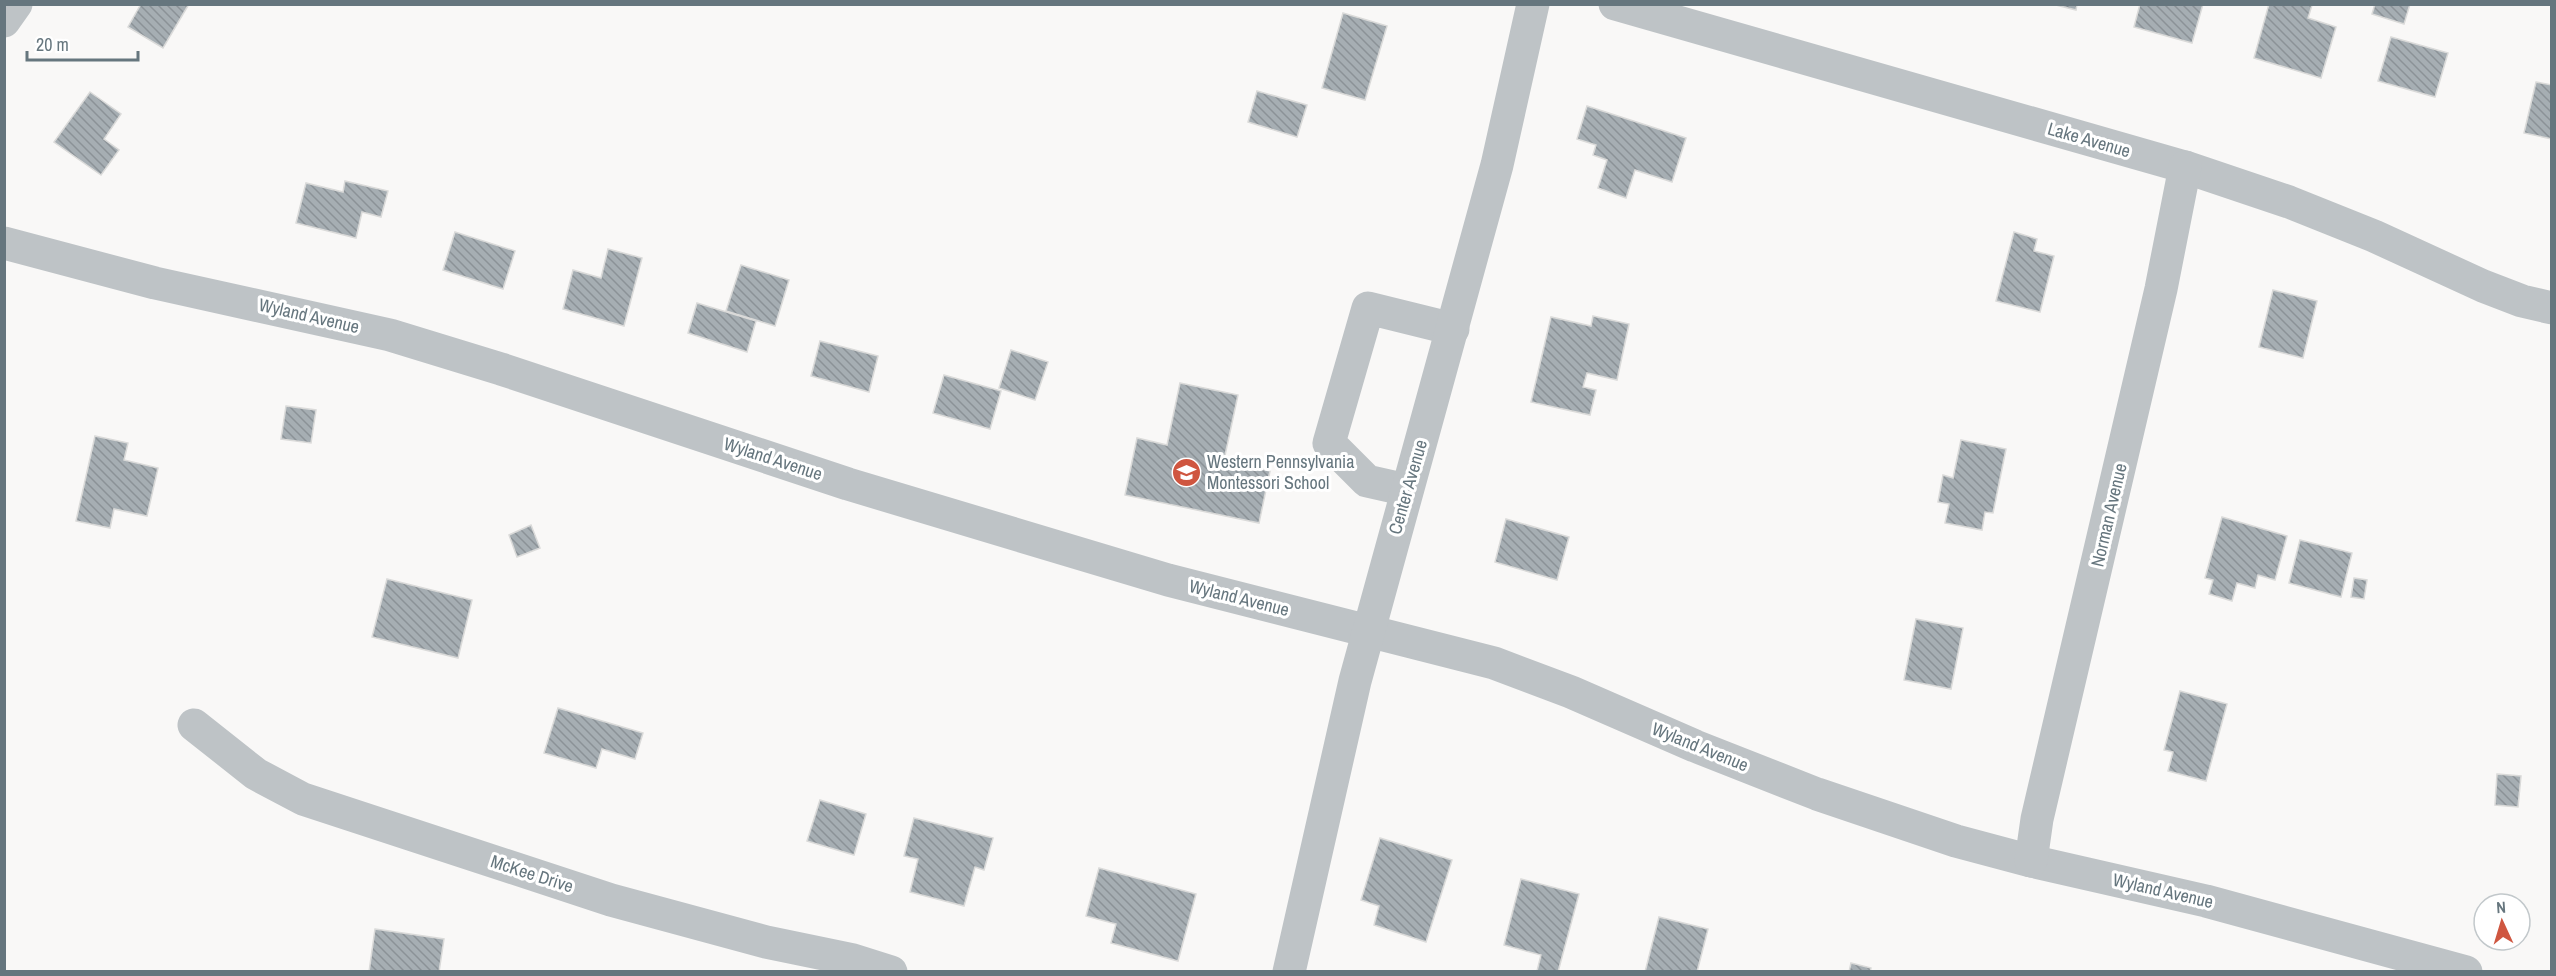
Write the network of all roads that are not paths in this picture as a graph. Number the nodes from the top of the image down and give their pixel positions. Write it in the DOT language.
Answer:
graph roads {
  1 [pos="16,4"];
  2 [pos="1533,4"];
  3 [pos="1615,4"];
  4 [pos="4,21"];
  5 [pos="2185,167"];
  6 [pos="4,243"];
  7 [pos="2552,308"];
  8 [pos="1453,329"];
  9 [pos="1407,490"];
  10 [pos="1368,630"];
  11 [pos="195,725"];
  12 [pos="2031,861"];
  13 [pos="891,972"];
  14 [pos="1289,972"];
  15 [pos="2466,972"];
  1 -- 4 [label="street"];
  2 -- 8 [label="street, Center Avenue"];
  3 -- 5 [label="street, Lake Avenue"];
  5 -- 7 [label="street, Lake Avenue"];
  5 -- 12 [label="street, Norman Avenue"];
  6 -- 10 [label="street, Wyland Avenue"];
  8 -- 9 [label="street, Center Avenue"];
  8 -- 9 [label="street"];
  9 -- 10 [label="street, Center Avenue"];
  10 -- 12 [label="street, Wyland Avenue"];
  10 -- 14 [label="street, Center Avenue"];
  11 -- 13 [label="street, McKee Drive"];
  12 -- 15 [label="street, Wyland Avenue"];
}
